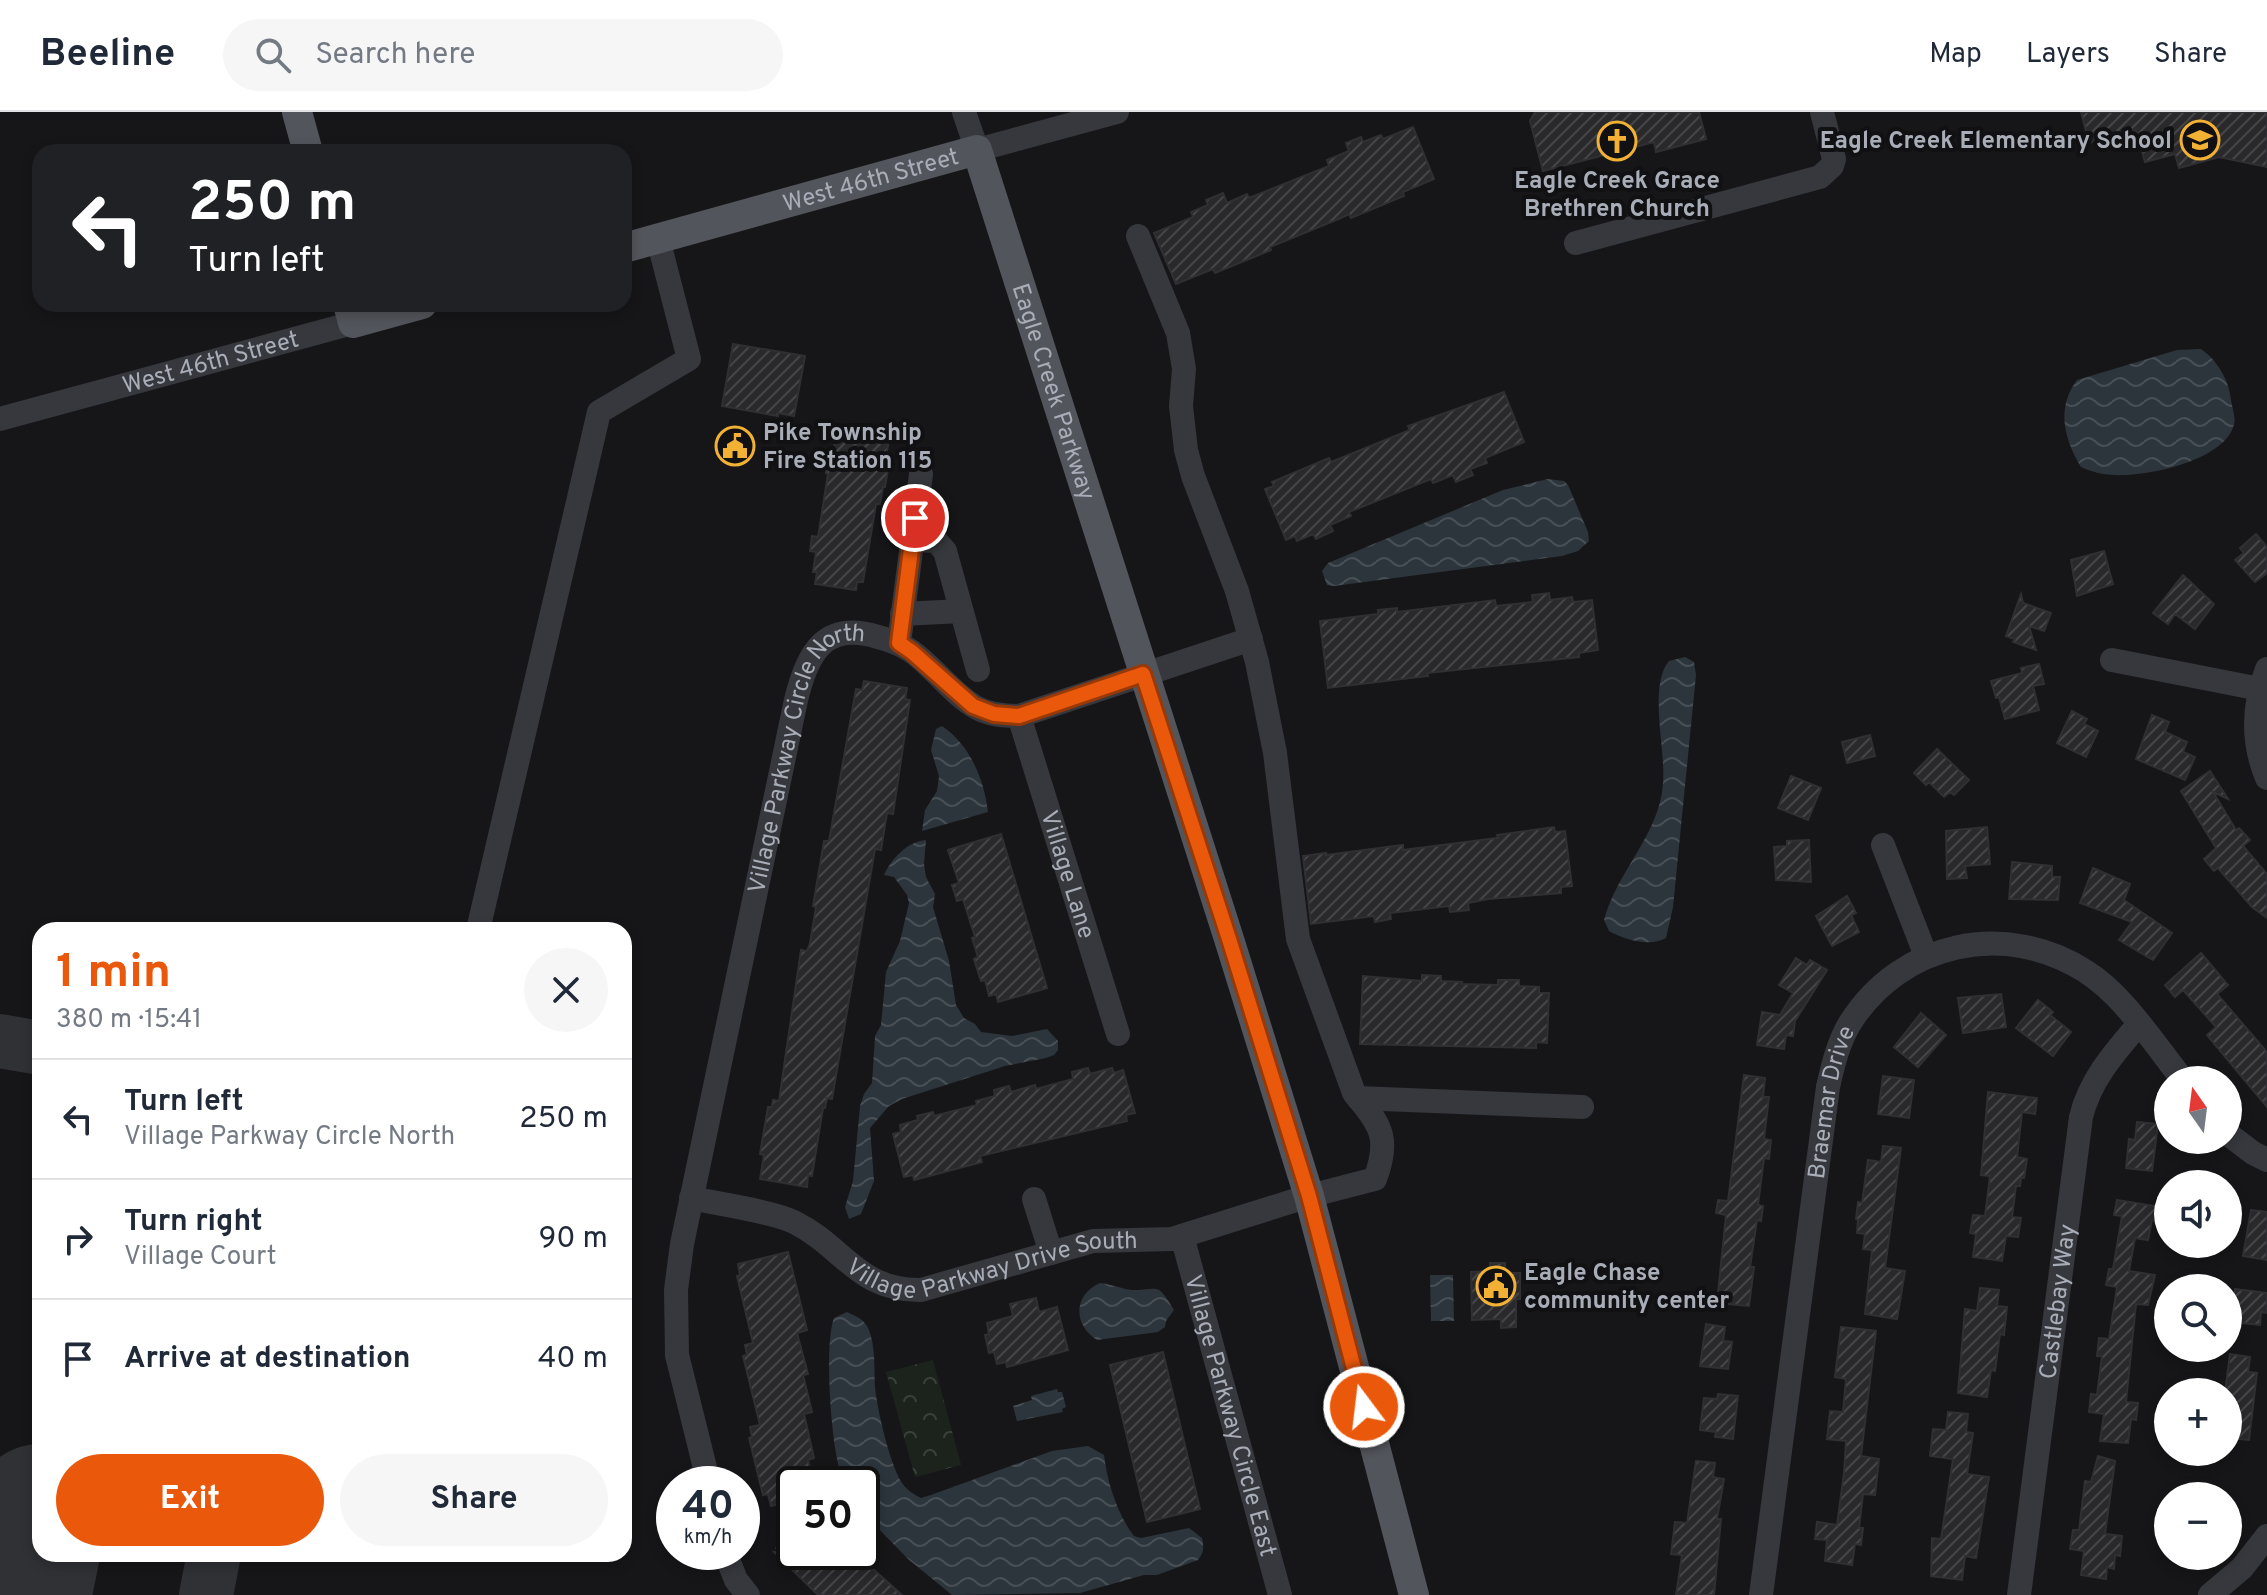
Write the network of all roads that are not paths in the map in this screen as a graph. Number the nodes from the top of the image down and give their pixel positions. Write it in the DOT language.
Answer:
graph roads {
  1 [pos="297,112"];
  2 [pos="964,112"];
  3 [pos="1117,112"];
  4 [pos="1822,112"];
  5 [pos="306,144"];
  6 [pos="977,150"];
  7 [pos="1138,236"];
  8 [pos="658,239"];
  9 [pos="1576,243"];
  10 [pos="632,246"];
  11 [pos="351,314"];
  12 [pos="0,419"];
  13 [pos="921,474"];
  14 [pos="912,540"];
  15 [pos="961,611"];
  16 [pos="902,614"];
  17 [pos="1251,639"];
  18 [pos="899,643"];
  19 [pos="2112,660"];
  20 [pos="978,670"];
  21 [pos="1143,674"];
  22 [pos="2263,679"];
  23 [pos="1019,716"];
  24 [pos="2267,778"];
  25 [pos="1883,845"];
  26 [pos="480,922"];
  27 [pos="1926,956"];
  28 [pos="2138,1025"];
  29 [pos="1118,1034"];
  30 [pos="2172,1066"];
  31 [pos="1358,1098"];
  32 [pos="1582,1107"];
  33 [pos="2242,1145"];
  34 [pos="2267,1160"];
  35 [pos="1309,1196"];
  36 [pos="691,1198"];
  37 [pos="1034,1199"];
  38 [pos="1182,1236"];
  39 [pos="1051,1253"];
  40 [pos="705,1466"];
  41 [pos="2267,1536"];
  42 [pos="732,1570"];
  43 [pos="2226,1590"];
  44 [pos="748,1595"];
  45 [pos="1280,1595"];
  46 [pos="1414,1595"];
  47 [pos="1761,1595"];
  48 [pos="2019,1595"];
  1 -- 5 [label="main road"];
  2 -- 6 [label="street, Eagle Creek Parkway"];
  3 -- 6 [label="street, West 46th Street"];
  4 -- 9 [label="street"];
  6 -- 8 [label="main road, West 46th Street"];
  6 -- 21 [label="main road, Eagle Creek Parkway"];
  7 -- 17 [label="street"];
  8 -- 10 [label="main road, West 46th Street"];
  8 -- 26 [label="street"];
  11 -- 12 [label="street, West 46th Street"];
  13 -- 14 [label="street"];
  14 -- 15 [label="street"];
  14 -- 16 [label="street"];
  15 -- 16 [label="street"];
  15 -- 20 [label="street"];
  16 -- 18 [label="street"];
  17 -- 21 [label="street"];
  17 -- 31 [label="street"];
  18 -- 23 [label="street, Village Parkway Circle North"];
  18 -- 36 [label="street, Village Parkway Circle North"];
  19 -- 22 [label="street"];
  21 -- 23 [label="street, Village Parkway Circle North"];
  21 -- 35 [label="main road, Eagle Creek Parkway"];
  22 -- 24 [label="street"];
  23 -- 29 [label="street, Village Lane"];
  25 -- 27 [label="street"];
  27 -- 28 [label="street, Braemar Drive"];
  27 -- 47 [label="street, Braemar Drive"];
  28 -- 30 [label="street, Braemar Drive"];
  28 -- 48 [label="street, Castlebay Way"];
  31 -- 32 [label="street"];
  31 -- 35 [label="street"];
  33 -- 34 [label="street"];
  35 -- 38 [label="street, Village Parkway Drive South"];
  35 -- 46 [label="main road, Eagle Creek Parkway"];
  36 -- 39 [label="street, Village Parkway Drive South"];
  36 -- 40 [label="street, Village Parkway Circle North"];
  37 -- 39 [label="street"];
  38 -- 39 [label="street, Village Parkway Drive South"];
  38 -- 45 [label="street, Village Parkway Circle East"];
  41 -- 43 [label="street"];
  42 -- 44 [label="street"];
}
